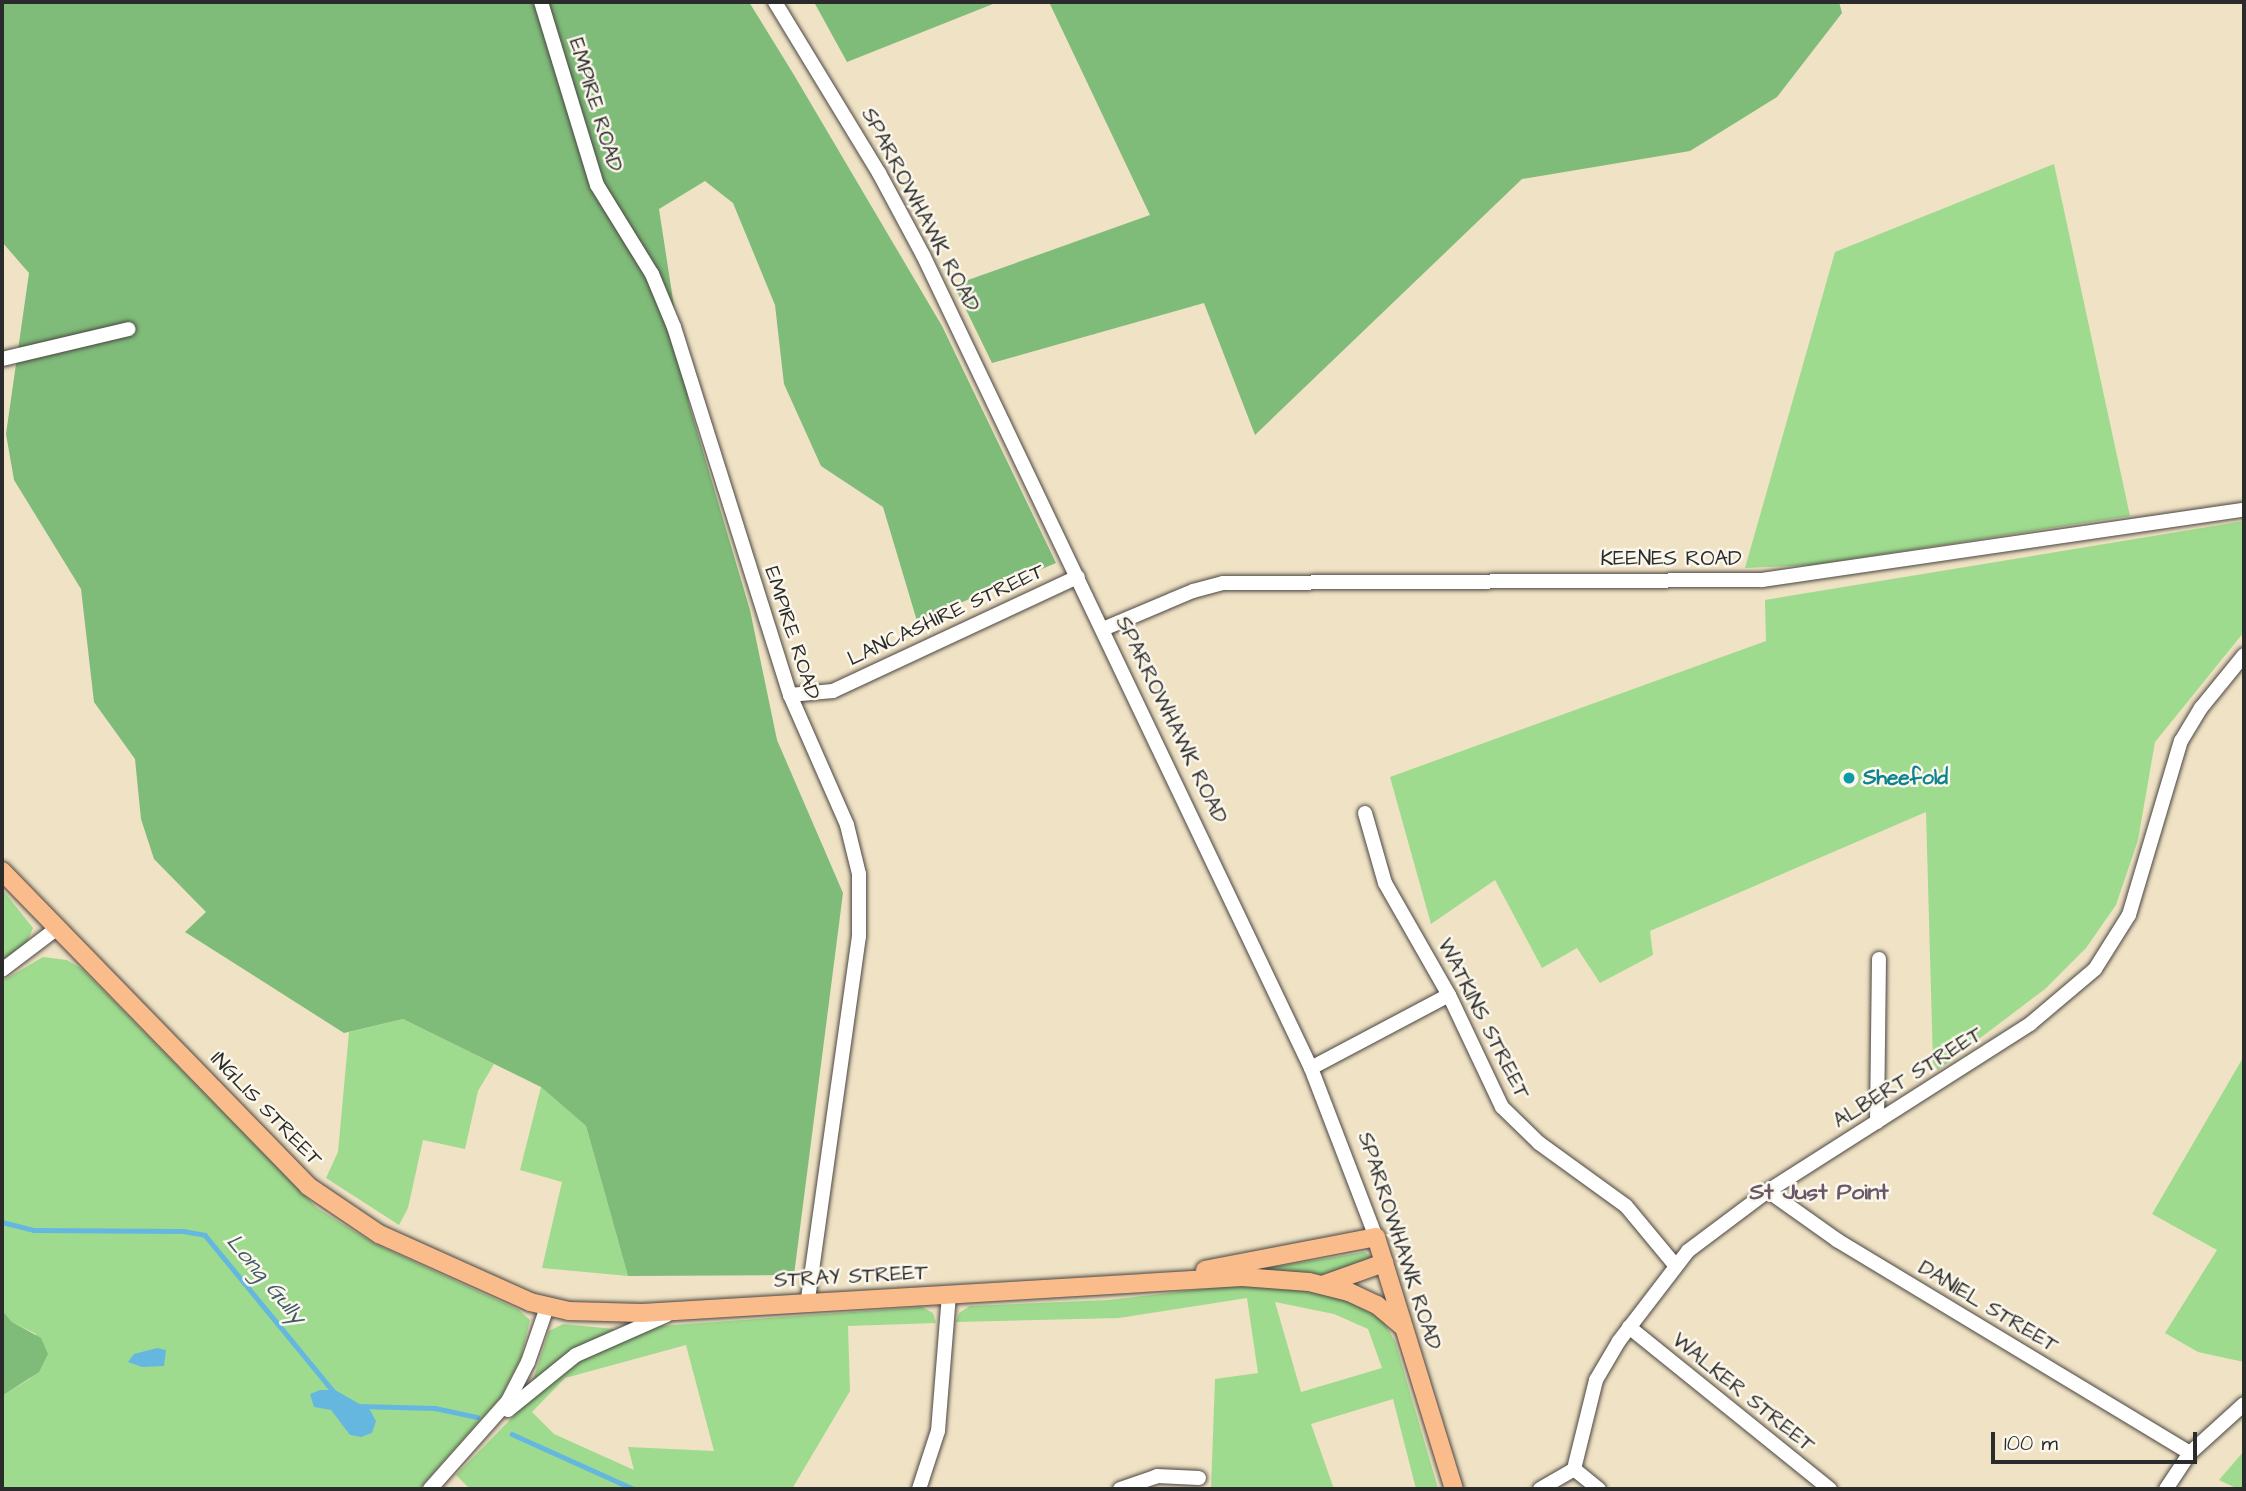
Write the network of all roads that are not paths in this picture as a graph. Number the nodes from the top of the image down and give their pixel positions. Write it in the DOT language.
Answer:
graph roads {
  1 [pos="541,2"];
  2 [pos="775,2"];
  3 [pos="129,329"];
  4 [pos="2,359"];
  5 [pos="2244,510"];
  6 [pos="1078,577"];
  7 [pos="1102,629"];
  8 [pos="2244,655"];
  9 [pos="789,695"];
  10 [pos="1365,813"];
  11 [pos="2,871"];
  12 [pos="56,929"];
  13 [pos="1879,959"];
  14 [pos="2,970"];
  15 [pos="1449,995"];
  16 [pos="1311,1068"];
  17 [pos="1877,1122"];
  18 [pos="1768,1191"];
  19 [pos="1376,1237"];
  20 [pos="1384,1262"];
  21 [pos="1675,1265"];
  22 [pos="1158,1281"];
  23 [pos="1322,1284"];
  24 [pos="949,1295"];
  25 [pos="808,1300"];
  26 [pos="547,1307"];
  27 [pos="676,1311"];
  28 [pos="1629,1327"];
  29 [pos="1404,1328"];
  30 [pos="2244,1404"];
  31 [pos="491,1424"];
  32 [pos="2190,1453"];
  33 [pos="1574,1469"];
  34 [pos="1199,1478"];
  35 [pos="430,1489"];
  36 [pos="919,1489"];
  37 [pos="1121,1489"];
  38 [pos="1454,1489"];
  39 [pos="1540,1489"];
  40 [pos="1599,1489"];
  41 [pos="1830,1489"];
  42 [pos="2166,1489"];
  1 -- 9 [label="street, EMPIRE ROAD"];
  2 -- 6 [label="street, SPARROWHAWK ROAD"];
  3 -- 4 [label="street"];
  5 -- 7 [label="street, KEENES ROAD"];
  6 -- 7 [label="street, SPARROWHAWK ROAD"];
  6 -- 9 [label="street, LANCASHIRE STREET"];
  7 -- 16 [label="street, SPARROWHAWK ROAD"];
  8 -- 17 [label="street, ALBERT STREET"];
  9 -- 25 [label="street, EMPIRE ROAD"];
  10 -- 15 [label="street, WATKINS STREET"];
  11 -- 12 [label="main road, INGLIS STREET"];
  12 -- 14 [label="street"];
  12 -- 26 [label="main road, INGLIS STREET"];
  13 -- 17 [label="street"];
  15 -- 16 [label="street"];
  15 -- 21 [label="street, WATKINS STREET"];
  16 -- 19 [label="street, SPARROWHAWK ROAD"];
  17 -- 18 [label="street, ALBERT STREET"];
  18 -- 21 [label="street, ALBERT STREET"];
  18 -- 32 [label="street, DANIEL STREET"];
  19 -- 20 [label="main road, SPARROWHAWK ROAD"];
  19 -- 22 [label="main road, STRAY STREET"];
  20 -- 23 [label="main road"];
  20 -- 29 [label="main road, SPARROWHAWK ROAD"];
  21 -- 28 [label="street, ALBERT STREET"];
  22 -- 23 [label="main road, STRAY STREET"];
  22 -- 24 [label="main road, STRAY STREET"];
  23 -- 29 [label="main road, STRAY STREET"];
  24 -- 25 [label="main road, STRAY STREET"];
  24 -- 36 [label="street"];
  25 -- 27 [label="main road, STRAY STREET"];
  26 -- 27 [label="main road, STRAY STREET"];
  26 -- 31 [label="street"];
  27 -- 31 [label="street"];
  28 -- 33 [label="street, ALBERT STREET"];
  28 -- 41 [label="street, WALKER STREET"];
  29 -- 38 [label="main road, SPARROWHAWK ROAD"];
  30 -- 32 [label="street"];
  31 -- 35 [label="street"];
  32 -- 42 [label="street"];
  33 -- 39 [label="street"];
  33 -- 40 [label="street"];
  34 -- 37 [label="street"];
}
